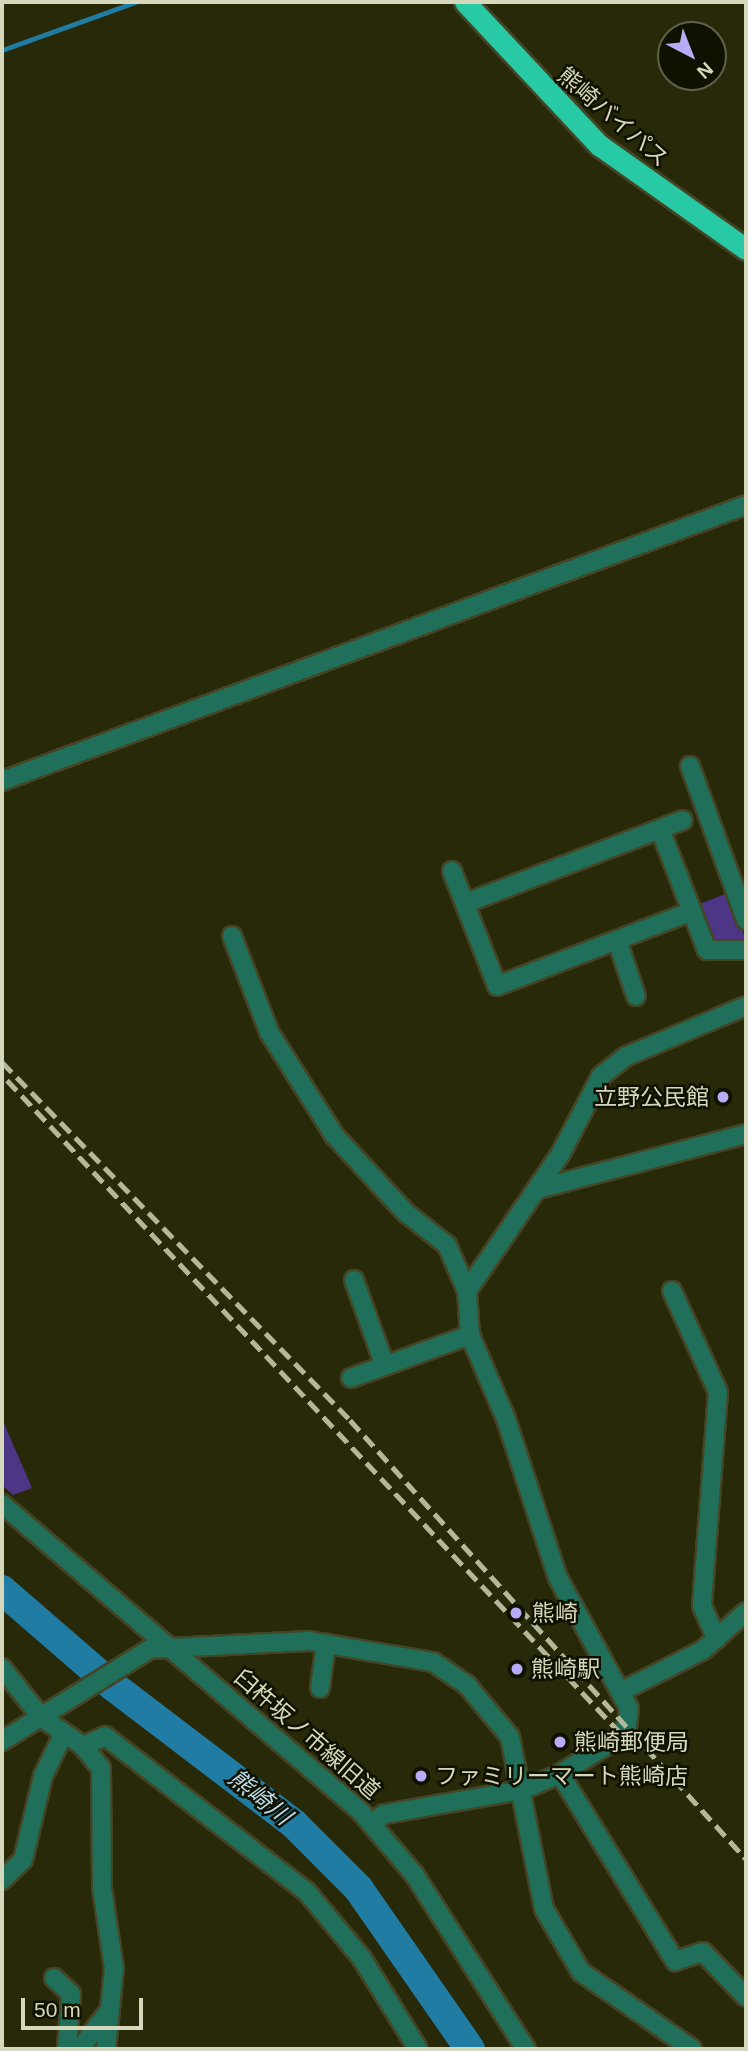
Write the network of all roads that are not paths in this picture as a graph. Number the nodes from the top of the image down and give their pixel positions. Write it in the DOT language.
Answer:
graph roads {
  1 [pos="465,2"];
  2 [pos="746,249"];
  3 [pos="746,505"];
  4 [pos="690,766"];
  5 [pos="2,781"];
  6 [pos="683,820"];
  7 [pos="660,829"];
  8 [pos="452,871"];
  9 [pos="466,903"];
  10 [pos="692,911"];
  11 [pos="746,920"];
  12 [pos="232,936"];
  13 [pos="617,940"];
  14 [pos="746,950"];
  15 [pos="636,996"];
  16 [pos="745,1011"];
  17 [pos="746,1134"];
  18 [pos="538,1189"];
  19 [pos="354,1280"];
  20 [pos="467,1291"];
  21 [pos="672,1291"];
  22 [pos="470,1335"];
  23 [pos="385,1366"];
  24 [pos="351,1378"];
  25 [pos="2,1504"];
  26 [pos="745,1615"];
  27 [pos="717,1639"];
  28 [pos="170,1647"];
  29 [pos="326,1647"];
  30 [pos="2,1668"];
  31 [pos="320,1688"];
  32 [pos="622,1691"];
  33 [pos="41,1717"];
  34 [pos="64,1733"];
  35 [pos="2,1741"];
  36 [pos="83,1746"];
  37 [pos="560,1774"];
  38 [pos="522,1790"];
  39 [pos="371,1824"];
  40 [pos="2,1880"];
  41 [pos="54,1978"];
  42 [pos="746,1997"];
  43 [pos="108,2012"];
  44 [pos="66,2049"];
  45 [pos="80,2049"];
  46 [pos="106,2049"];
  47 [pos="418,2049"];
  48 [pos="526,2049"];
  49 [pos="692,2049"];
  1 -- 2 [label="highway, 熊崎バイパス"];
  3 -- 5 [label="street"];
  4 -- 11 [label="street"];
  6 -- 7 [label="street"];
  7 -- 9 [label="street"];
  7 -- 10 [label="street"];
  8 -- 9 [label="street"];
  9 -- 13 [label="street"];
  10 -- 13 [label="street"];
  10 -- 14 [label="street"];
  12 -- 20 [label="street"];
  13 -- 15 [label="street"];
  16 -- 18 [label="street"];
  17 -- 18 [label="street"];
  18 -- 20 [label="street"];
  19 -- 23 [label="street"];
  20 -- 22 [label="street"];
  21 -- 27 [label="street"];
  22 -- 23 [label="street"];
  22 -- 32 [label="street"];
  23 -- 24 [label="street"];
  25 -- 28 [label="street, 臼杵坂ノ市線旧道"];
  26 -- 27 [label="street"];
  27 -- 32 [label="street"];
  28 -- 29 [label="street"];
  28 -- 33 [label="street"];
  28 -- 39 [label="street, 臼杵坂ノ市線旧道"];
  29 -- 31 [label="street"];
  29 -- 38 [label="street"];
  30 -- 33 [label="street"];
  32 -- 37 [label="street"];
  33 -- 34 [label="street"];
  33 -- 35 [label="street"];
  34 -- 36 [label="street"];
  34 -- 40 [label="street"];
  36 -- 43 [label="street"];
  36 -- 47 [label="street"];
  37 -- 38 [label="street"];
  37 -- 42 [label="street"];
  38 -- 39 [label="street"];
  38 -- 49 [label="street"];
  39 -- 48 [label="street, 臼杵坂ノ市線旧道"];
  41 -- 44 [label="street"];
  43 -- 45 [label="street"];
  43 -- 46 [label="street"];
}
